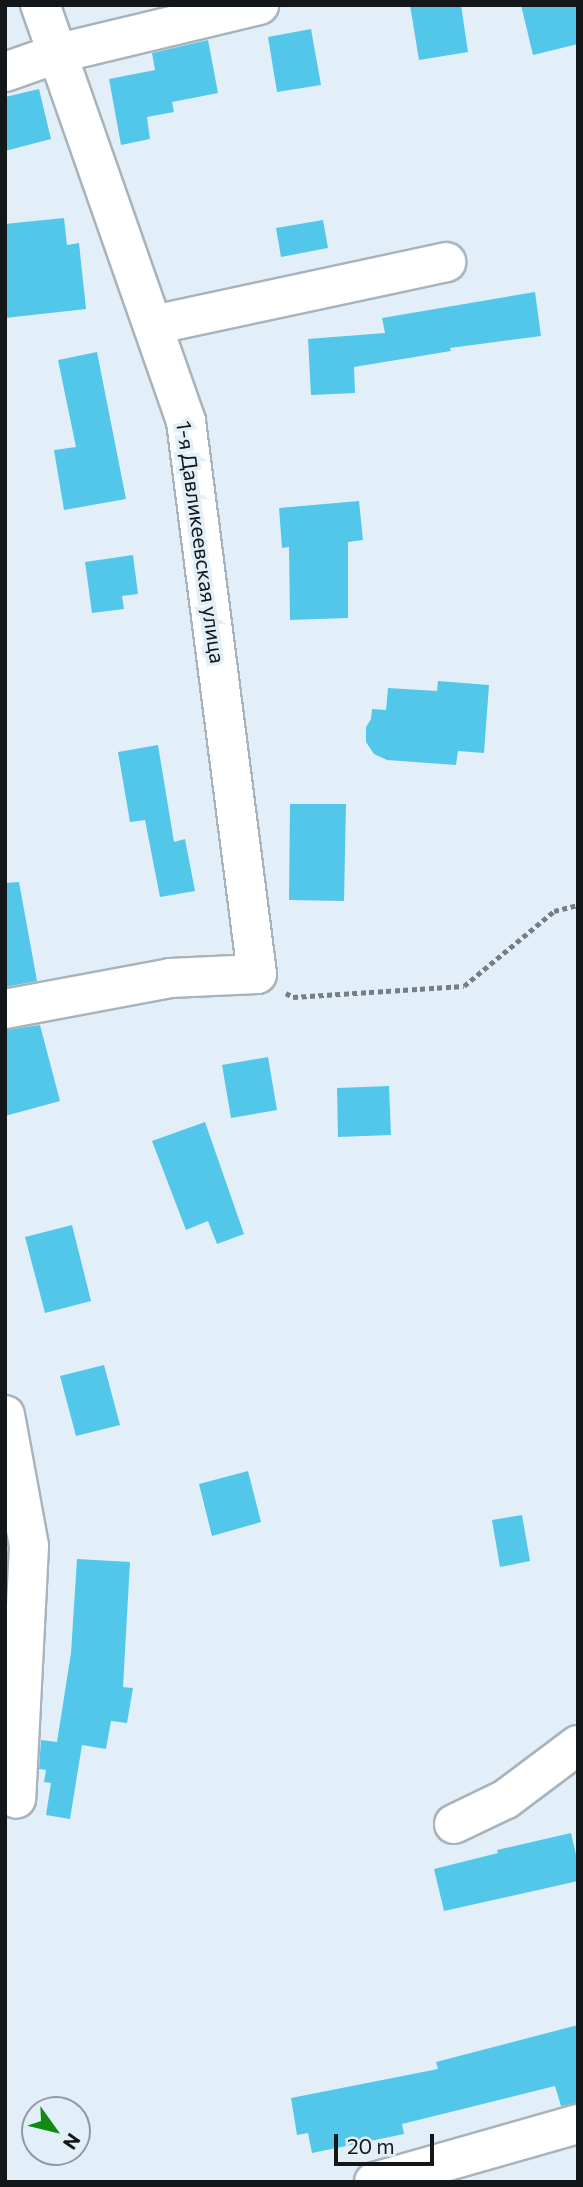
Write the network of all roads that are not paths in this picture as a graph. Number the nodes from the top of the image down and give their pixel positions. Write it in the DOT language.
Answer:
graph roads {
  1 [pos="40,5"];
  2 [pos="259,5"];
  3 [pos="59,53"];
  4 [pos="5,72"];
  5 [pos="446,262"];
  6 [pos="153,325"];
  7 [pos="5,1009"];
  8 [pos="5,1415"];
  9 [pos="578,1745"];
  10 [pos="16,1799"];
  11 [pos="454,1824"];
  12 [pos="578,2123"];
  13 [pos="374,2182"];
  1 -- 3 [label="street, 1-я Давликеевская улица"];
  2 -- 3 [label="street"];
  3 -- 4 [label="street"];
  3 -- 6 [label="street, 1-я Давликеевская улица"];
  5 -- 6 [label="street"];
  6 -- 7 [label="street, 1-я Давликеевская улица"];
  8 -- 10 [label="street"];
  9 -- 11 [label="street"];
  12 -- 13 [label="street"];
}
